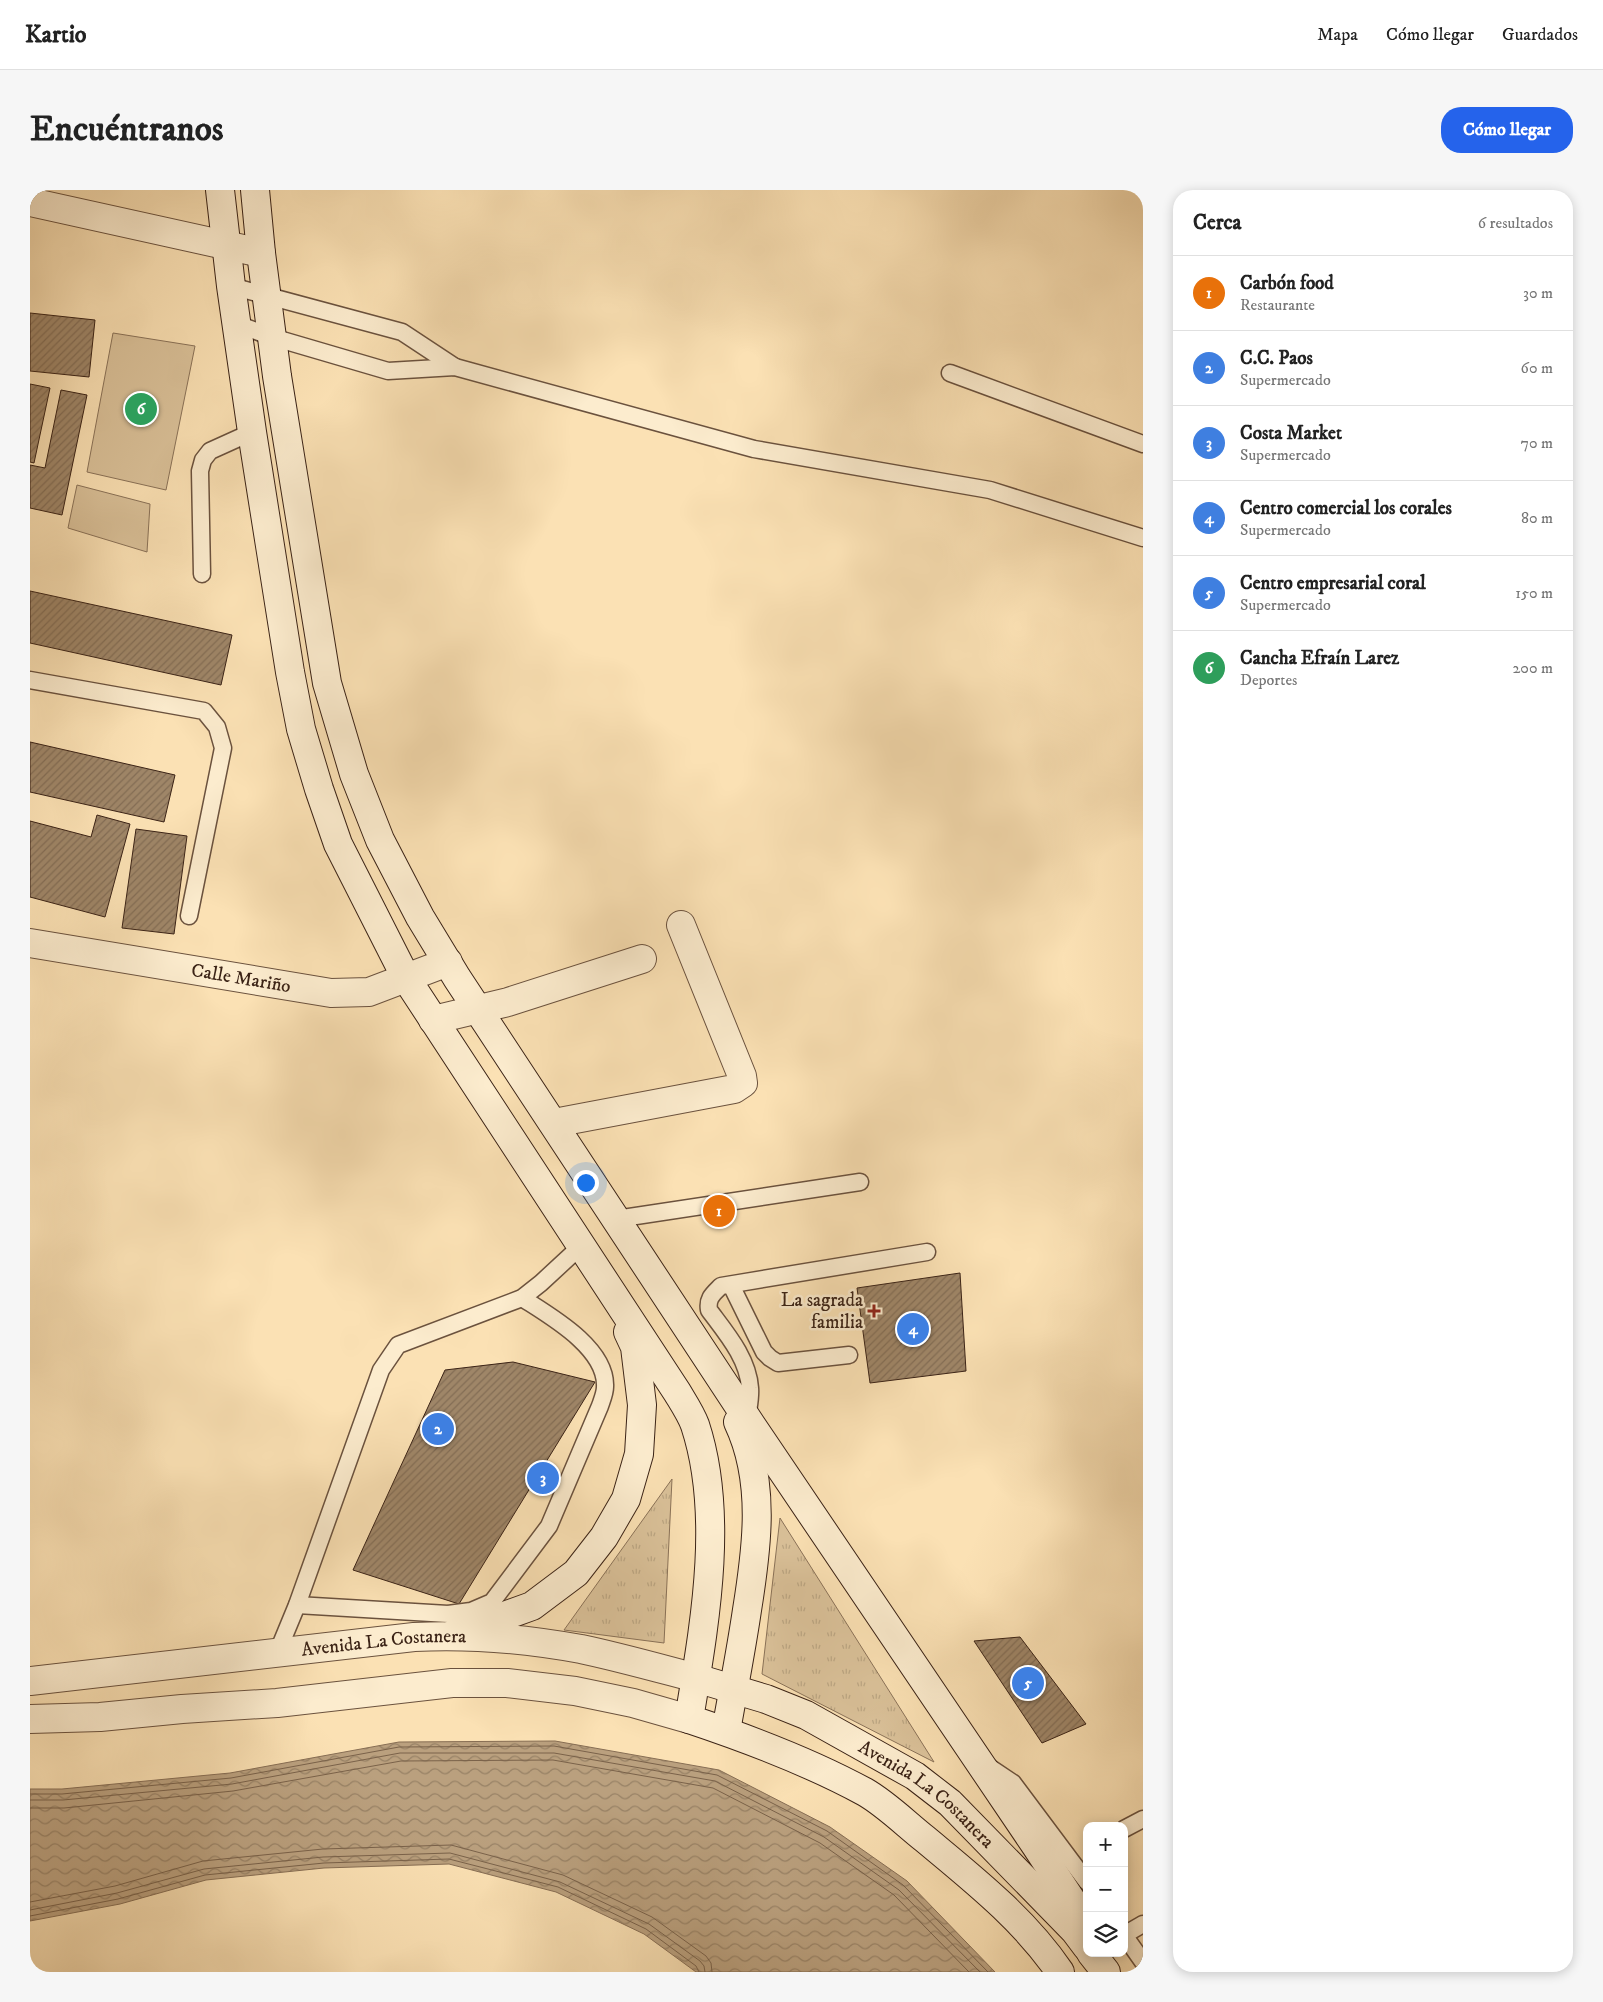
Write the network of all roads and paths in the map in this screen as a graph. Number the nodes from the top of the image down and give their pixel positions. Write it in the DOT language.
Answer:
graph roads {
  1 [pos="220,190"];
  2 [pos="255,190"];
  3 [pos="30,202"];
  4 [pos="226,246"];
  5 [pos="261,253"];
  6 [pos="231,286"];
  7 [pos="266,295"];
  8 [pos="236,324"];
  9 [pos="272,337"];
  10 [pos="455,368"];
  11 [pos="950,373"];
  12 [pos="252,432"];
  13 [pos="1143,444"];
  14 [pos="1143,538"];
  15 [pos="202,574"];
  16 [pos="30,680"];
  17 [pos="189,916"];
  18 [pos="681,925"];
  19 [pos="30,943"];
  20 [pos="642,959"];
  21 [pos="448,962"];
  22 [pos="406,978"];
  23 [pos="477,1008"];
  24 [pos="433,1020"];
  25 [pos="554,1123"];
  26 [pos="860,1182"];
  27 [pos="616,1219"];
  28 [pos="582,1245"];
  29 [pos="926,1252"];
  30 [pos="599,1272"];
  31 [pos="731,1285"];
  32 [pos="522,1298"];
  33 [pos="706,1355"];
  34 [pos="849,1355"];
  35 [pos="747,1419"];
  36 [pos="297,1605"];
  37 [pos="452,1635"];
  38 [pos="278,1652"];
  39 [pos="696,1678"];
  40 [pos="30,1681"];
  41 [pos="734,1689"];
  42 [pos="30,1719"];
  43 [pos="689,1719"];
  44 [pos="726,1731"];
  45 [pos="978,1760"];
  46 [pos="1143,1819"];
  47 [pos="1128,1827"];
  48 [pos="1083,1877"];
  49 [pos="1083,1918"];
  50 [pos="1143,1924"];
  51 [pos="1128,1933"];
  52 [pos="1128,1941"];
  53 [pos="1083,1942"];
  54 [pos="1094,1957"];
  55 [pos="1108,1957"];
  56 [pos="1143,1962"];
  57 [pos="1060,1972"];
  58 [pos="1106,1972"];
  59 [pos="1117,1972"];
  1 -- 4 [label="street"];
  2 -- 5 [label="street"];
  3 -- 4 [label="street"];
  4 -- 5 [label="street"];
  4 -- 6 [label="street"];
  5 -- 7 [label="street"];
  6 -- 7 [label="lane"];
  6 -- 8 [label="street"];
  7 -- 9 [label="street"];
  7 -- 10 [label="lane"];
  8 -- 9 [label="lane"];
  8 -- 12 [label="street"];
  9 -- 10 [label="lane"];
  9 -- 21 [label="street"];
  10 -- 14 [label="lane"];
  11 -- 13 [label="lane"];
  12 -- 15 [label="lane"];
  12 -- 22 [label="street"];
  16 -- 17 [label="lane"];
  18 -- 25 [label="street"];
  19 -- 22 [label="street, Calle Mariño"];
  20 -- 23 [label="street"];
  21 -- 22 [label="street, Calle Mariño"];
  21 -- 23 [label="street"];
  22 -- 24 [label="street"];
  23 -- 24 [label="street"];
  23 -- 25 [label="street"];
  24 -- 28 [label="street"];
  25 -- 27 [label="street"];
  26 -- 27 [label="lane"];
  27 -- 33 [label="street"];
  28 -- 30 [label="street"];
  28 -- 32 [label="lane"];
  29 -- 31 [label="lane"];
  30 -- 37 [label="street"];
  30 -- 39 [label="street"];
  31 -- 34 [label="lane"];
  31 -- 35 [label="lane"];
  32 -- 36 [label="lane"];
  32 -- 36 [label="lane"];
  33 -- 35 [label="street"];
  33 -- 41 [label="street"];
  35 -- 45 [label="street"];
  36 -- 38 [label="lane"];
  37 -- 38 [label="street, Avenida La Costanera"];
  37 -- 39 [label="street, Avenida La Costanera"];
  38 -- 40 [label="street, Avenida La Costanera"];
  39 -- 41 [label="street, Avenida La Costanera"];
  39 -- 43 [label="street"];
  41 -- 44 [label="street"];
  41 -- 53 [label="street, Avenida La Costanera"];
  42 -- 43 [label="street, Avenida La Costanera"];
  43 -- 44 [label="street, Avenida La Costanera"];
  44 -- 57 [label="street, Avenida La Costanera"];
  45 -- 48 [label="lane"];
  45 -- 49 [label="street"];
  46 -- 47 [label="lane"];
  50 -- 51 [label="lane"];
  52 -- 56 [label="lane"];
  54 -- 58 [label="street"];
  55 -- 59 [label="street"];
}
